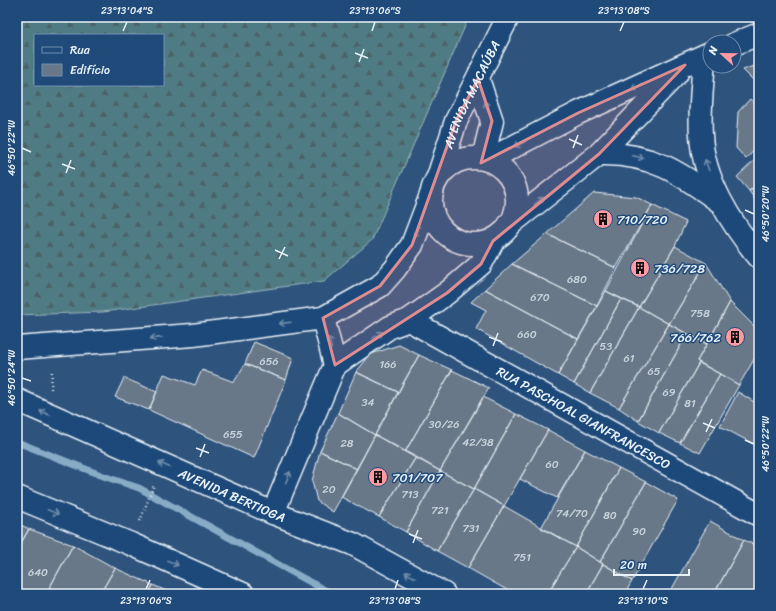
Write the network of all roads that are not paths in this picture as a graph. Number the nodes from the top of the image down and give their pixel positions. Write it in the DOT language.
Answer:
graph roads {
  1 [pos="508,17"];
  2 [pos="759,34"];
  3 [pos="742,41"];
  4 [pos="702,56"];
  5 [pos="685,65"];
  6 [pos="706,74"];
  7 [pos="478,79"];
  8 [pos="599,154"];
  9 [pos="485,159"];
  10 [pos="439,174"];
  11 [pos="431,195"];
  12 [pos="720,202"];
  13 [pos="509,226"];
  14 [pos="493,240"];
  15 [pos="759,257"];
  16 [pos="323,318"];
  17 [pos="409,320"];
  18 [pos="17,348"];
  19 [pos="335,365"];
  20 [pos="17,400"];
  21 [pos="17,497"];
  22 [pos="273,513"];
  23 [pos="759,515"];
  24 [pos="242,594"];
  25 [pos="444,594"];
  1 -- 7 [label="street, AVENIDA MACAÚBA"];
  2 -- 3 [label="street"];
  4 -- 5 [label="street"];
  5 -- 8 [label="street"];
  5 -- 9 [label="street, one-way"];
  12 -- 6 [label="street, one-way"];
  9 -- 7 [label="street, one-way"];
  7 -- 10 [label="street, AVENIDA MACAÚBA"];
  8 -- 12 [label="street, one-way"];
  13 -- 8 [label="street, one-way"];
  9 -- 10 [label="street"];
  9 -- 13 [label="street"];
  10 -- 11 [label="street"];
  11 -- 14 [label="street"];
  11 -- 16 [label="street, one-way"];
  12 -- 15 [label="street"];
  13 -- 14 [label="street"];
  14 -- 17 [label="street"];
  16 -- 18 [label="street, one-way"];
  19 -- 16 [label="street, one-way"];
  19 -- 17 [label="street, one-way"];
  17 -- 23 [label="street, RUA PASCHOAL GIANFRANCESCO"];
  22 -- 19 [label="street, one-way"];
  22 -- 20 [label="street, AVENIDA BERTIOGA, one-way"];
  21 -- 24 [label="street, one-way"];
  25 -- 22 [label="street, AVENIDA BERTIOGA, one-way"];
}
